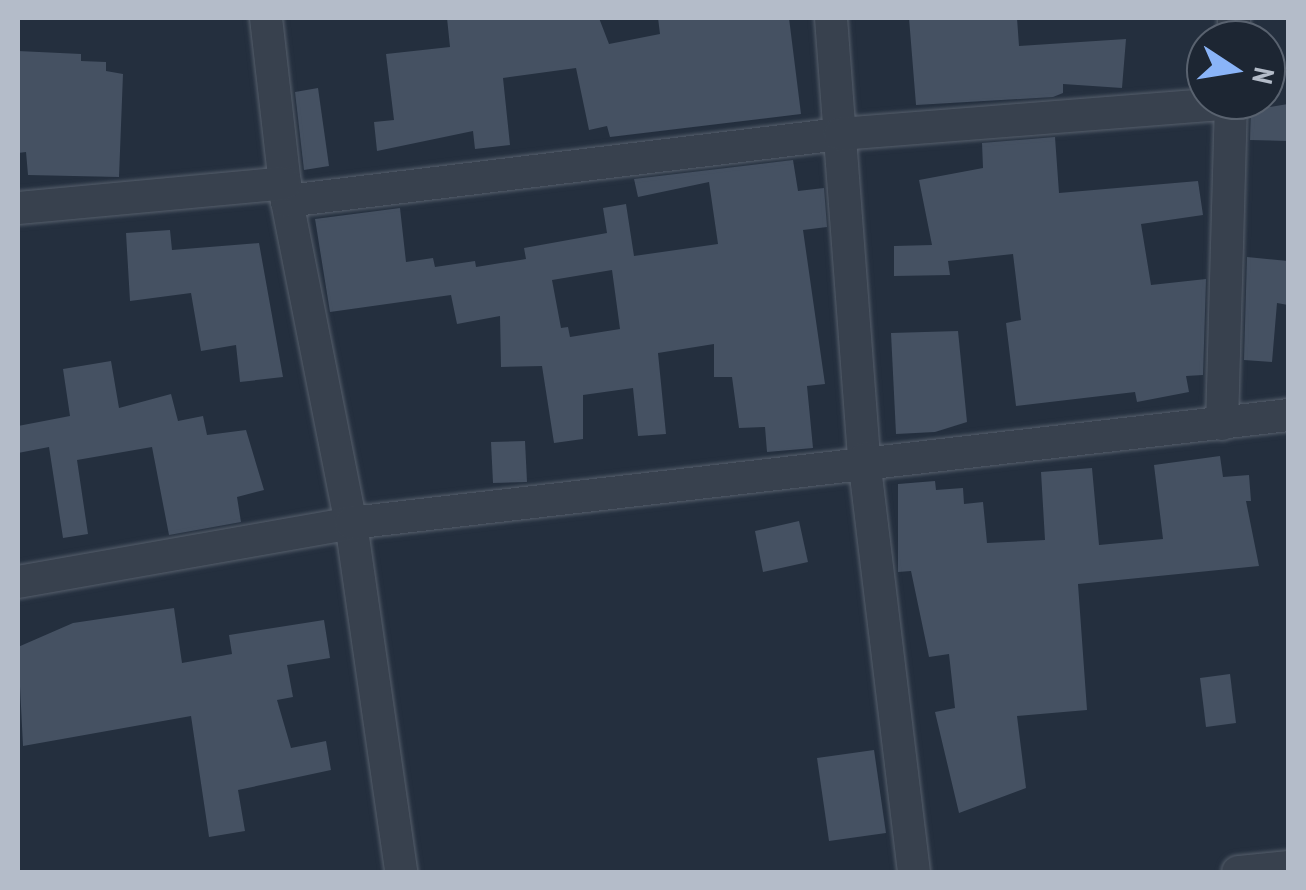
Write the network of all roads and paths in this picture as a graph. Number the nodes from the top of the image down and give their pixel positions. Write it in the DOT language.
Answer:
graph roads {
  1 [pos="266,18"];
  2 [pos="831,18"];
  3 [pos="1186,106"];
  4 [pos="1230,120"];
  5 [pos="840,134"];
  6 [pos="286,192"];
  7 [pos="18,208"];
  8 [pos="1288,415"];
  9 [pos="1222,424"];
  10 [pos="864,459"];
  11 [pos="351,523"];
  12 [pos="18,582"];
  13 [pos="1288,868"];
  14 [pos="401,872"];
  15 [pos="914,872"];
  16 [pos="1238,872"];
  1 -- 6 [label="street"];
  2 -- 5 [label="street"];
  3 -- 5 [label="street"];
  4 -- 9 [label="street"];
  5 -- 6 [label="street"];
  5 -- 10 [label="street"];
  6 -- 7 [label="street"];
  6 -- 11 [label="street"];
  8 -- 9 [label="street"];
  9 -- 10 [label="street"];
  10 -- 11 [label="street"];
  10 -- 15 [label="street"];
  11 -- 12 [label="street"];
  11 -- 14 [label="street"];
  13 -- 16 [label="street"];
}
